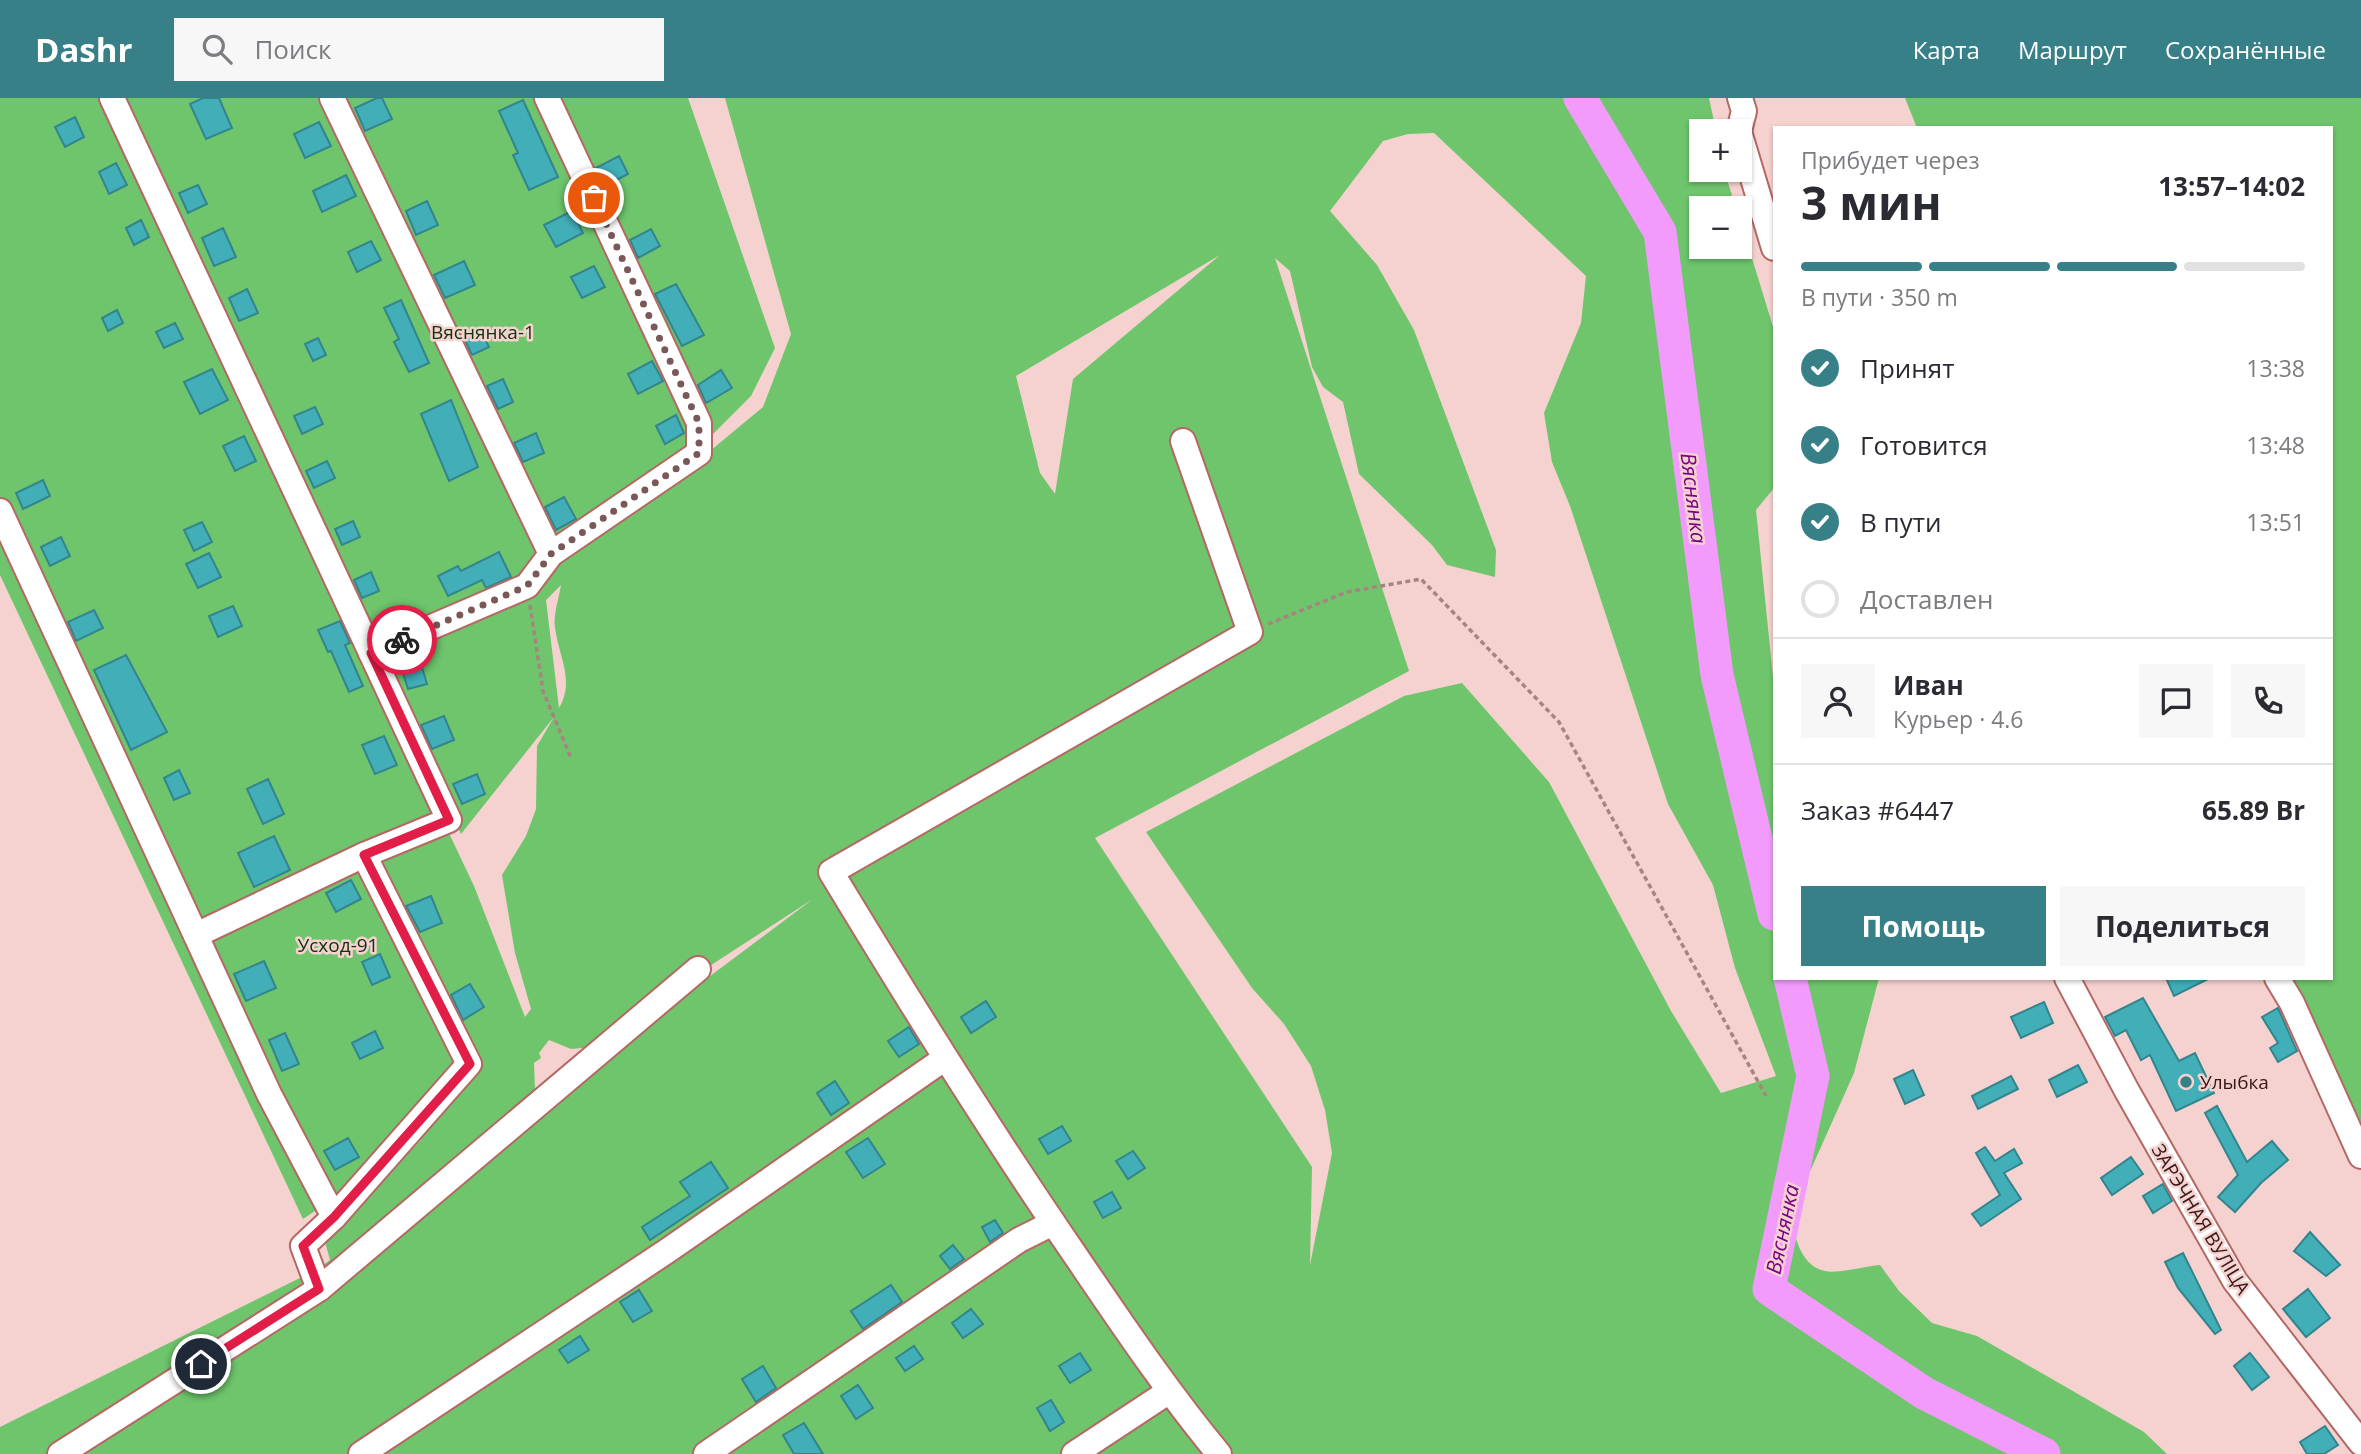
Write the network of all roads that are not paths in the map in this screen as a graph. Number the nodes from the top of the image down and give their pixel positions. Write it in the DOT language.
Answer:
graph roads {
  1 [pos="112,98"];
  2 [pos="332,98"];
  3 [pos="547,98"];
  4 [pos="1740,98"];
  5 [pos="1742,119"];
  6 [pos="1752,176"];
  7 [pos="1773,245"];
  8 [pos="1183,441"];
  9 [pos="0,511"];
  10 [pos="551,554"];
  11 [pos="371,653"];
  12 [pos="364,855"];
  13 [pos="196,935"];
  14 [pos="698,969"];
  15 [pos="2068,980"];
  16 [pos="2278,980"];
  17 [pos="944,1059"];
  18 [pos="2361,1156"];
  19 [pos="334,1217"];
  20 [pos="1053,1223"];
  21 [pos="319,1289"];
  22 [pos="1168,1392"];
  23 [pos="2361,1443"];
  24 [pos="60,1454"];
  25 [pos="361,1454"];
  26 [pos="706,1454"];
  27 [pos="1074,1454"];
  28 [pos="1219,1454"];
  1 -- 11 [label="street"];
  2 -- 10 [label="street"];
  3 -- 10 [label="street"];
  4 -- 5 [label="street"];
  6 -- 7 [label="street"];
  8 -- 17 [label="street"];
  9 -- 13 [label="street"];
  10 -- 11 [label="street"];
  11 -- 12 [label="street"];
  12 -- 13 [label="street"];
  12 -- 19 [label="street"];
  13 -- 19 [label="street"];
  14 -- 21 [label="street"];
  15 -- 23 [label="street, ЗАРЭЧНАЯ ВУЛІЦА"];
  16 -- 18 [label="street"];
  17 -- 20 [label="street"];
  17 -- 25 [label="street"];
  19 -- 21 [label="street"];
  20 -- 22 [label="street"];
  20 -- 26 [label="street"];
  21 -- 24 [label="street"];
  22 -- 27 [label="street"];
  22 -- 28 [label="street"];
}
